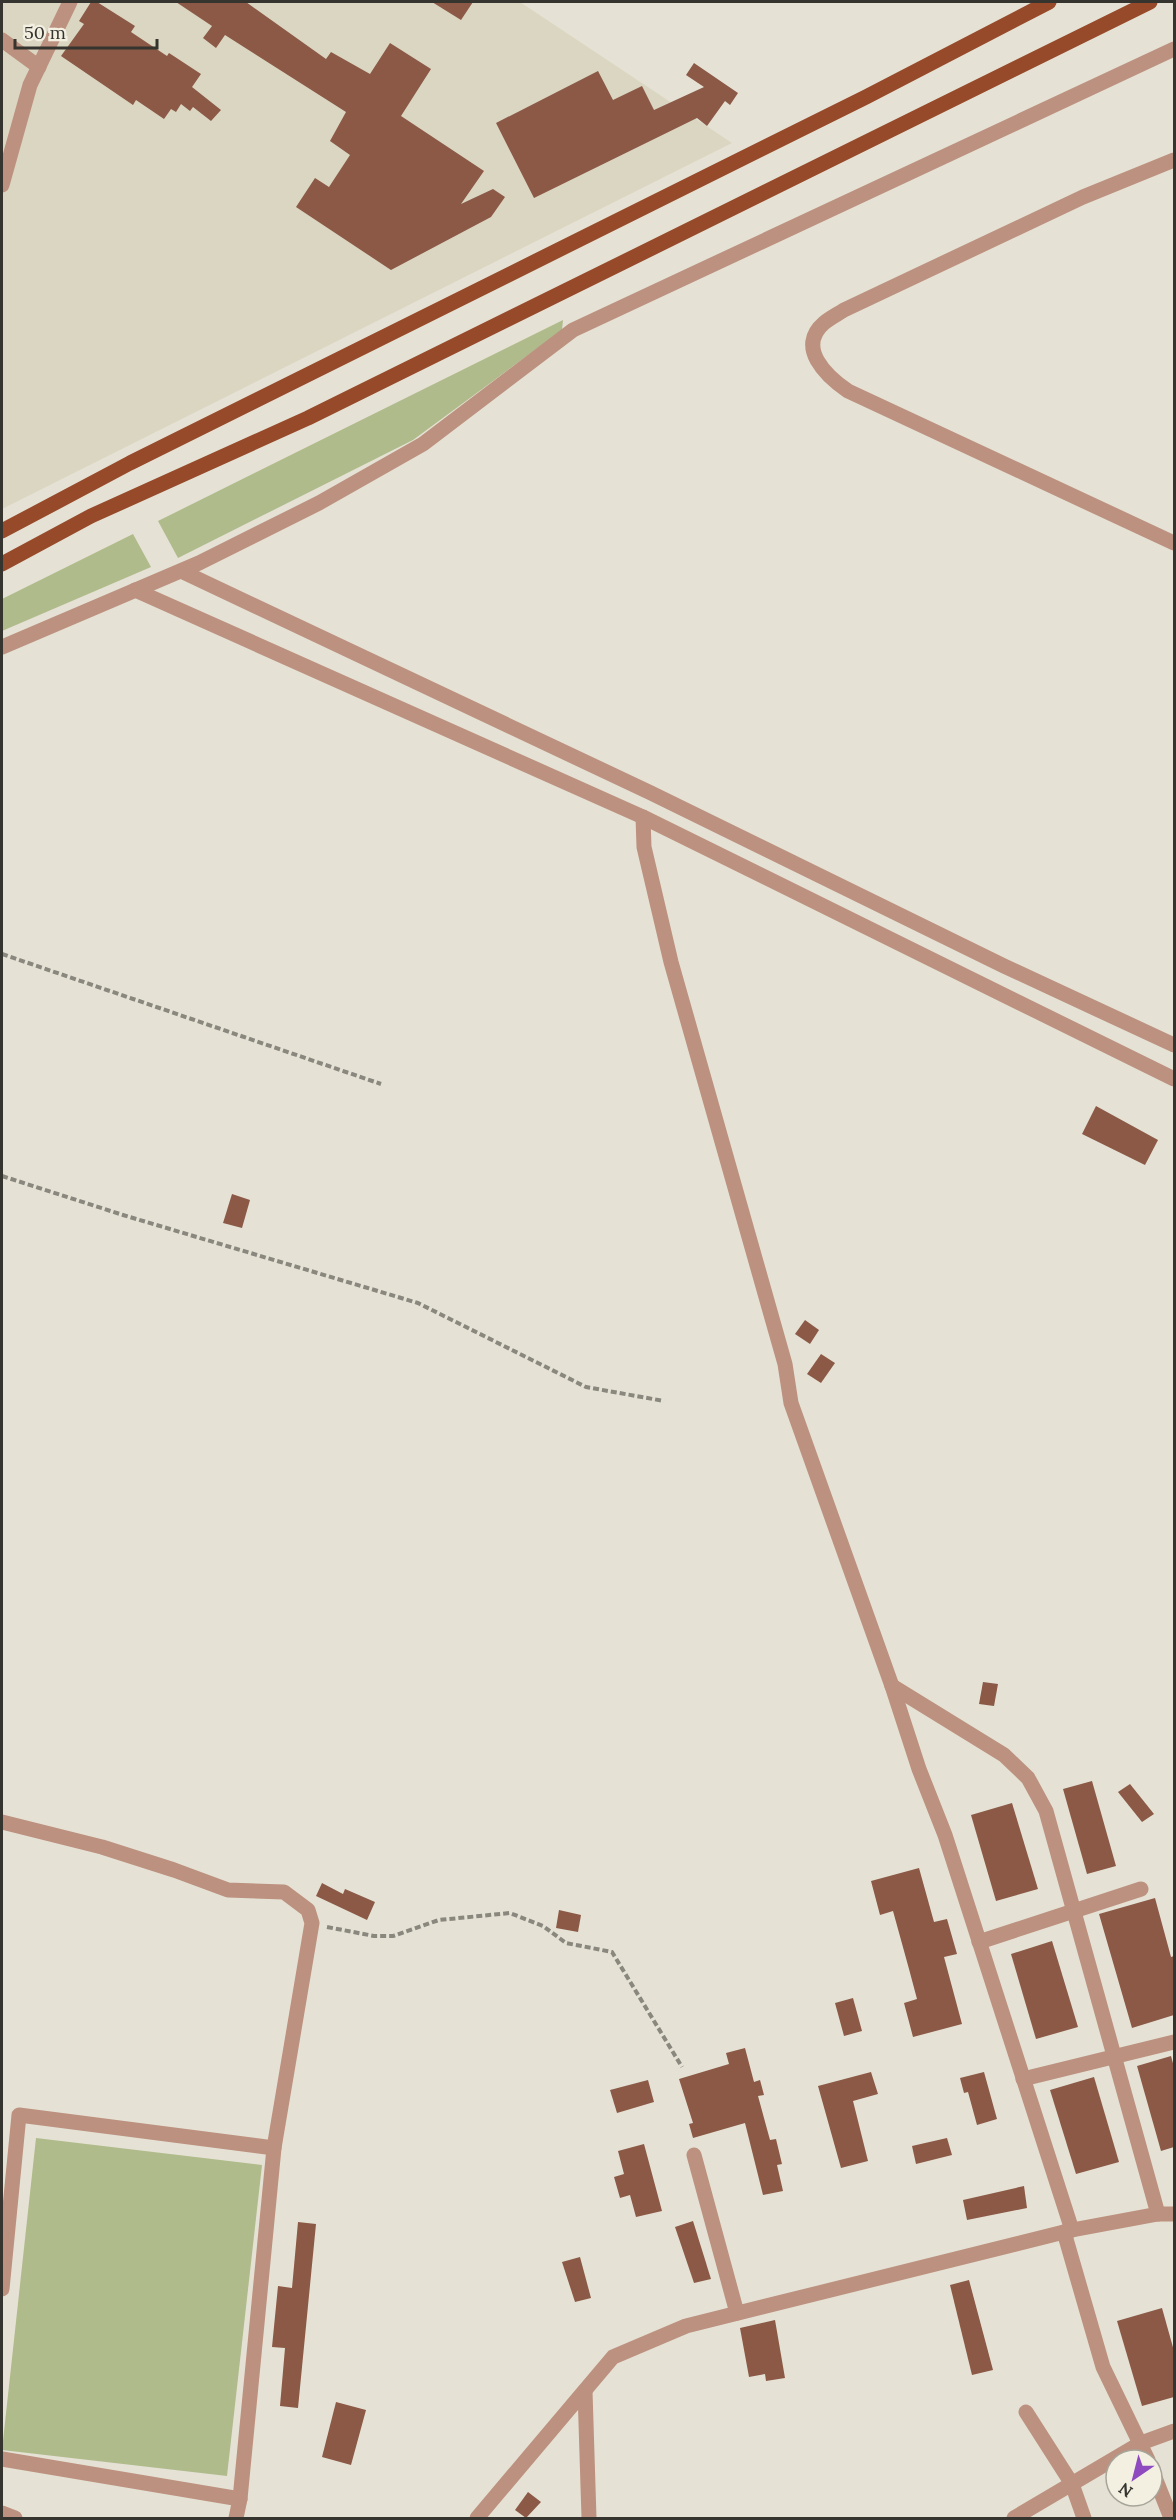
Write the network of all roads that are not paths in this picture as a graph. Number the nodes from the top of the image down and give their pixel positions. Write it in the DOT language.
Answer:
graph roads {
  1 [pos="69,2"];
  2 [pos="1049,2"];
  3 [pos="1150,2"];
  4 [pos="2,40"];
  5 [pos="1174,49"];
  6 [pos="39,67"];
  7 [pos="1174,160"];
  8 [pos="2,185"];
  9 [pos="2,531"];
  10 [pos="1174,543"];
  11 [pos="2,564"];
  12 [pos="181,571"];
  13 [pos="135,590"];
  14 [pos="2,647"];
  15 [pos="643,817"];
  16 [pos="1174,1045"];
  17 [pos="1174,1079"];
  18 [pos="892,1686"];
  19 [pos="2,1822"];
  20 [pos="1142,1889"];
  21 [pos="1074,1911"];
  22 [pos="979,1942"];
  23 [pos="1174,2042"];
  24 [pos="1114,2057"];
  25 [pos="1023,2079"];
  26 [pos="274,2148"];
  27 [pos="694,2155"];
  28 [pos="1158,2214"];
  29 [pos="1174,2214"];
  30 [pos="1068,2231"];
  31 [pos="2,2289"];
  32 [pos="737,2313"];
  33 [pos="585,2391"];
  34 [pos="1026,2412"];
  35 [pos="1174,2431"];
  36 [pos="1141,2443"];
  37 [pos="1143,2448"];
  38 [pos="2,2459"];
  39 [pos="1072,2484"];
  40 [pos="240,2499"];
  41 [pos="1164,2500"];
  42 [pos="2,2513"];
  43 [pos="15,2518"];
  44 [pos="236,2518"];
  45 [pos="477,2518"];
  46 [pos="589,2518"];
  47 [pos="1014,2518"];
  48 [pos="1084,2518"];
  49 [pos="1171,2518"];
  1 -- 6 [label="street"];
  2 -- 9 [label="main road"];
  3 -- 11 [label="main road"];
  4 -- 6 [label="street"];
  5 -- 12 [label="street"];
  6 -- 8 [label="street"];
  7 -- 10 [label="street"];
  12 -- 13 [label="street"];
  12 -- 16 [label="street"];
  13 -- 14 [label="street"];
  13 -- 15 [label="street"];
  15 -- 17 [label="street"];
  15 -- 18 [label="street"];
  18 -- 21 [label="street"];
  18 -- 22 [label="street"];
  19 -- 26 [label="street"];
  20 -- 21 [label="street"];
  21 -- 22 [label="street"];
  21 -- 24 [label="street"];
  22 -- 25 [label="street"];
  23 -- 24 [label="street"];
  24 -- 25 [label="street"];
  24 -- 28 [label="street"];
  25 -- 30 [label="street"];
  26 -- 31 [label="street"];
  26 -- 40 [label="street"];
  27 -- 32 [label="street"];
  28 -- 29 [label="street"];
  28 -- 30 [label="street"];
  30 -- 32 [label="street"];
  30 -- 36 [label="street"];
  32 -- 33 [label="street"];
  33 -- 45 [label="street"];
  33 -- 46 [label="street"];
  34 -- 39 [label="street"];
  35 -- 36 [label="street"];
  36 -- 37 [label="street"];
  36 -- 39 [label="street"];
  38 -- 40 [label="street"];
  39 -- 47 [label="street"];
  39 -- 48 [label="street"];
  40 -- 44 [label="street"];
  41 -- 49 [label="street"];
  42 -- 43 [label="street"];
}
